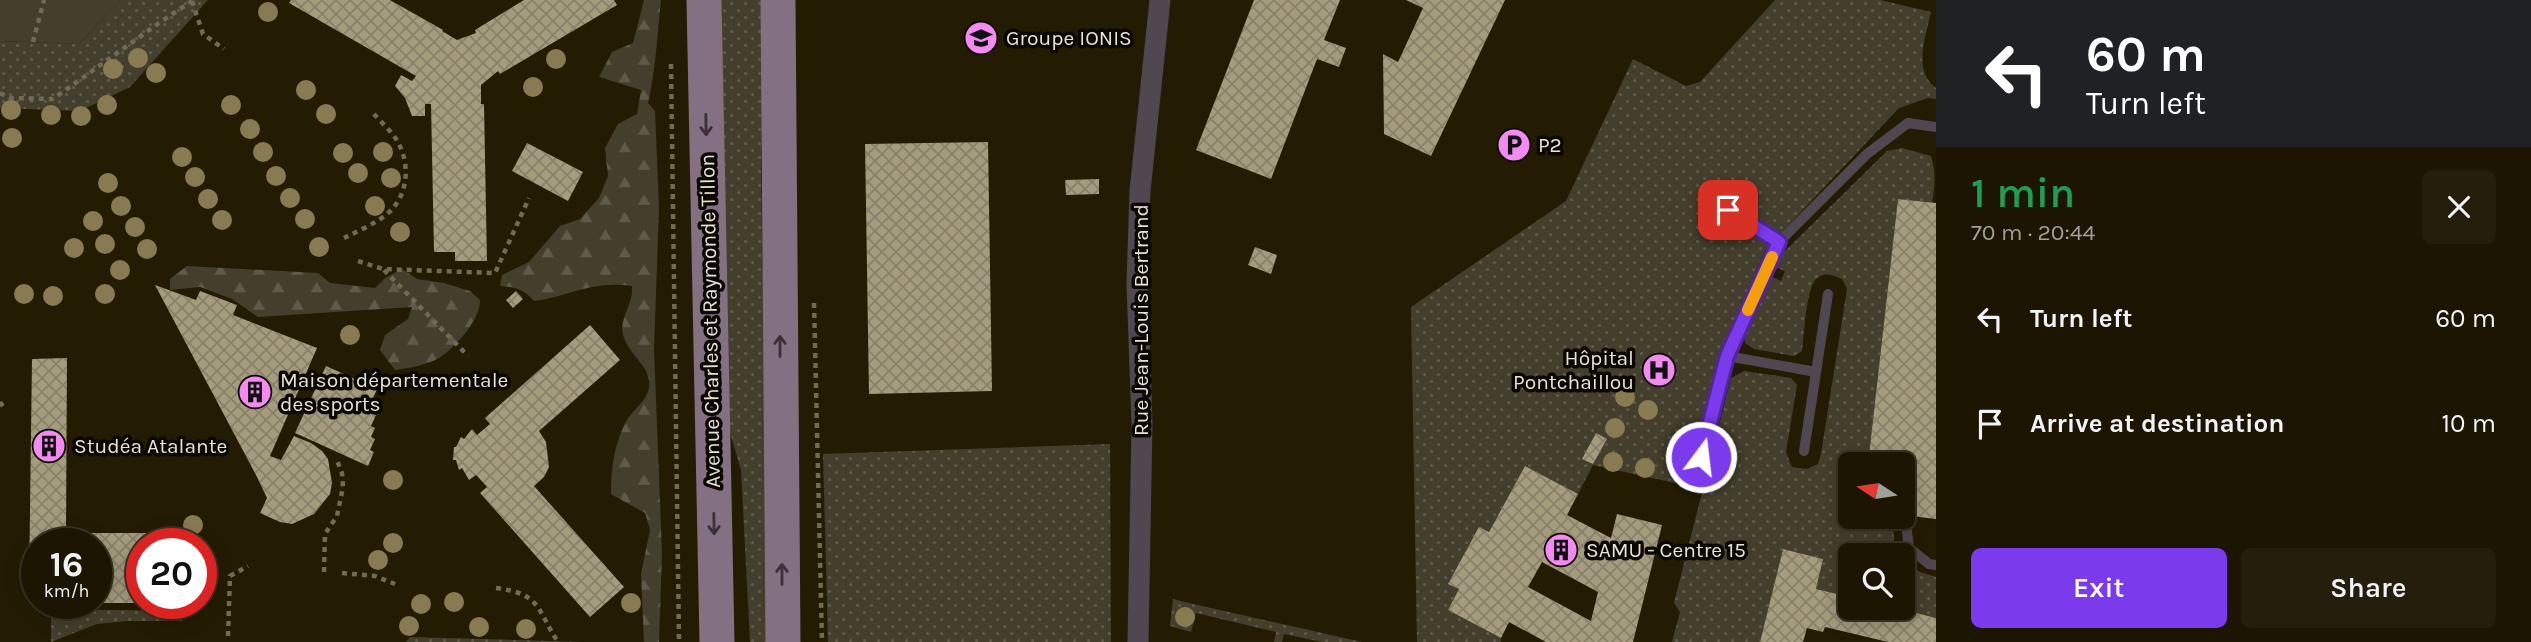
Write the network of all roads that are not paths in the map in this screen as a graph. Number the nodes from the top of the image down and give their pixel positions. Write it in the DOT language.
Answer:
graph roads {
  1 [pos="704,0"];
  2 [pos="778,0"];
  3 [pos="1160,0"];
  4 [pos="1936,127"];
  5 [pos="1728,210"];
  6 [pos="1779,242"];
  7 [pos="1828,294"];
  8 [pos="1727,356"];
  9 [pos="1816,372"];
  10 [pos="1804,451"];
  11 [pos="1694,483"];
  12 [pos="1907,529"];
  13 [pos="1936,565"];
  14 [pos="717,642"];
  15 [pos="783,642"];
  16 [pos="1138,642"];
  1 -- 14 [label="main road, Avenue Charles et Raymonde Tillon, one-way"];
  15 -- 2 [label="main road, one-way"];
  3 -- 16 [label="street, Rue Jean-Louis Bertrand"];
  4 -- 6 [label="lane"];
  5 -- 6 [label="lane"];
  6 -- 8 [label="lane"];
  7 -- 9 [label="lane"];
  8 -- 9 [label="lane"];
  8 -- 11 [label="lane"];
  9 -- 10 [label="lane"];
  12 -- 13 [label="lane"];
}
